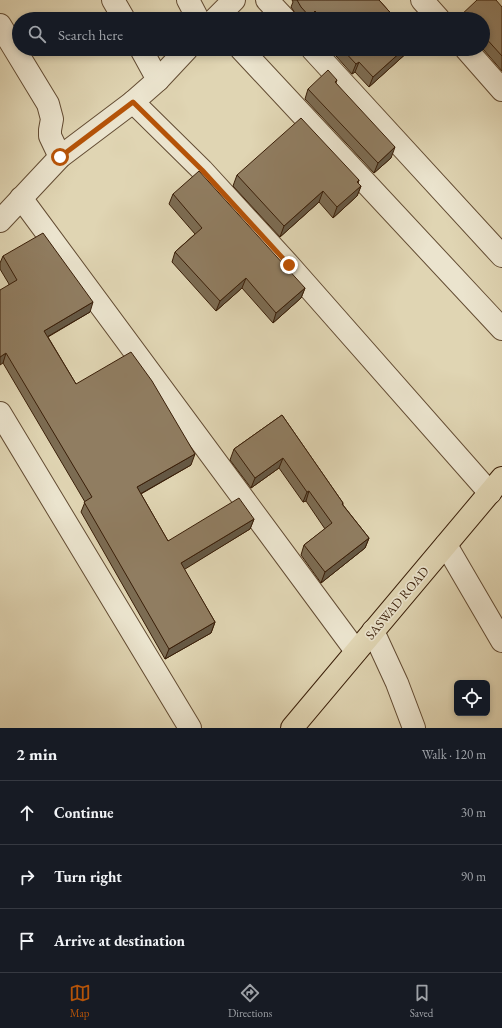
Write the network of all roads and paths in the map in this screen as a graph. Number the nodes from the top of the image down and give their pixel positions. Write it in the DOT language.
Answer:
graph roads {
  1 [pos="113,0"];
  2 [pos="188,0"];
  3 [pos="234,0"];
  4 [pos="267,0"];
  5 [pos="422,0"];
  6 [pos="120,12"];
  7 [pos="194,12"];
  8 [pos="222,12"];
  9 [pos="278,12"];
  10 [pos="433,12"];
  11 [pos="0,25"];
  12 [pos="12,45"];
  13 [pos="19,56"];
  14 [pos="145,56"];
  15 [pos="180,56"];
  16 [pos="248,56"];
  17 [pos="318,56"];
  18 [pos="472,56"];
  19 [pos="158,80"];
  20 [pos="502,90"];
  21 [pos="133,102"];
  22 [pos="60,157"];
  23 [pos="7,211"];
  24 [pos="502,256"];
  25 [pos="502,329"];
  26 [pos="0,412"];
  27 [pos="496,485"];
  28 [pos="446,544"];
  29 [pos="373,631"];
  30 [pos="502,641"];
  31 [pos="356,651"];
  32 [pos="190,728"];
  33 [pos="292,728"];
  34 [pos="414,728"];
  1 -- 6 [label="street"];
  2 -- 7 [label="street"];
  3 -- 8 [label="street"];
  4 -- 9 [label="street"];
  5 -- 10 [label="street"];
  11 -- 12 [label="street"];
  13 -- 22 [label="street"];
  14 -- 19 [label="street"];
  15 -- 19 [label="street"];
  16 -- 25 [label="street"];
  17 -- 24 [label="street"];
  18 -- 20 [label="street"];
  19 -- 21 [label="street"];
  21 -- 22 [label="street"];
  21 -- 27 [label="street"];
  22 -- 23 [label="street"];
  23 -- 31 [label="street"];
  26 -- 32 [label="street"];
  27 -- 28 [label="highway, SASWAD ROAD"];
  28 -- 29 [label="highway, SASWAD ROAD"];
  28 -- 30 [label="street"];
  29 -- 31 [label="highway, SASWAD ROAD"];
  29 -- 34 [label="street"];
  31 -- 33 [label="highway, SASWAD ROAD"];
}
